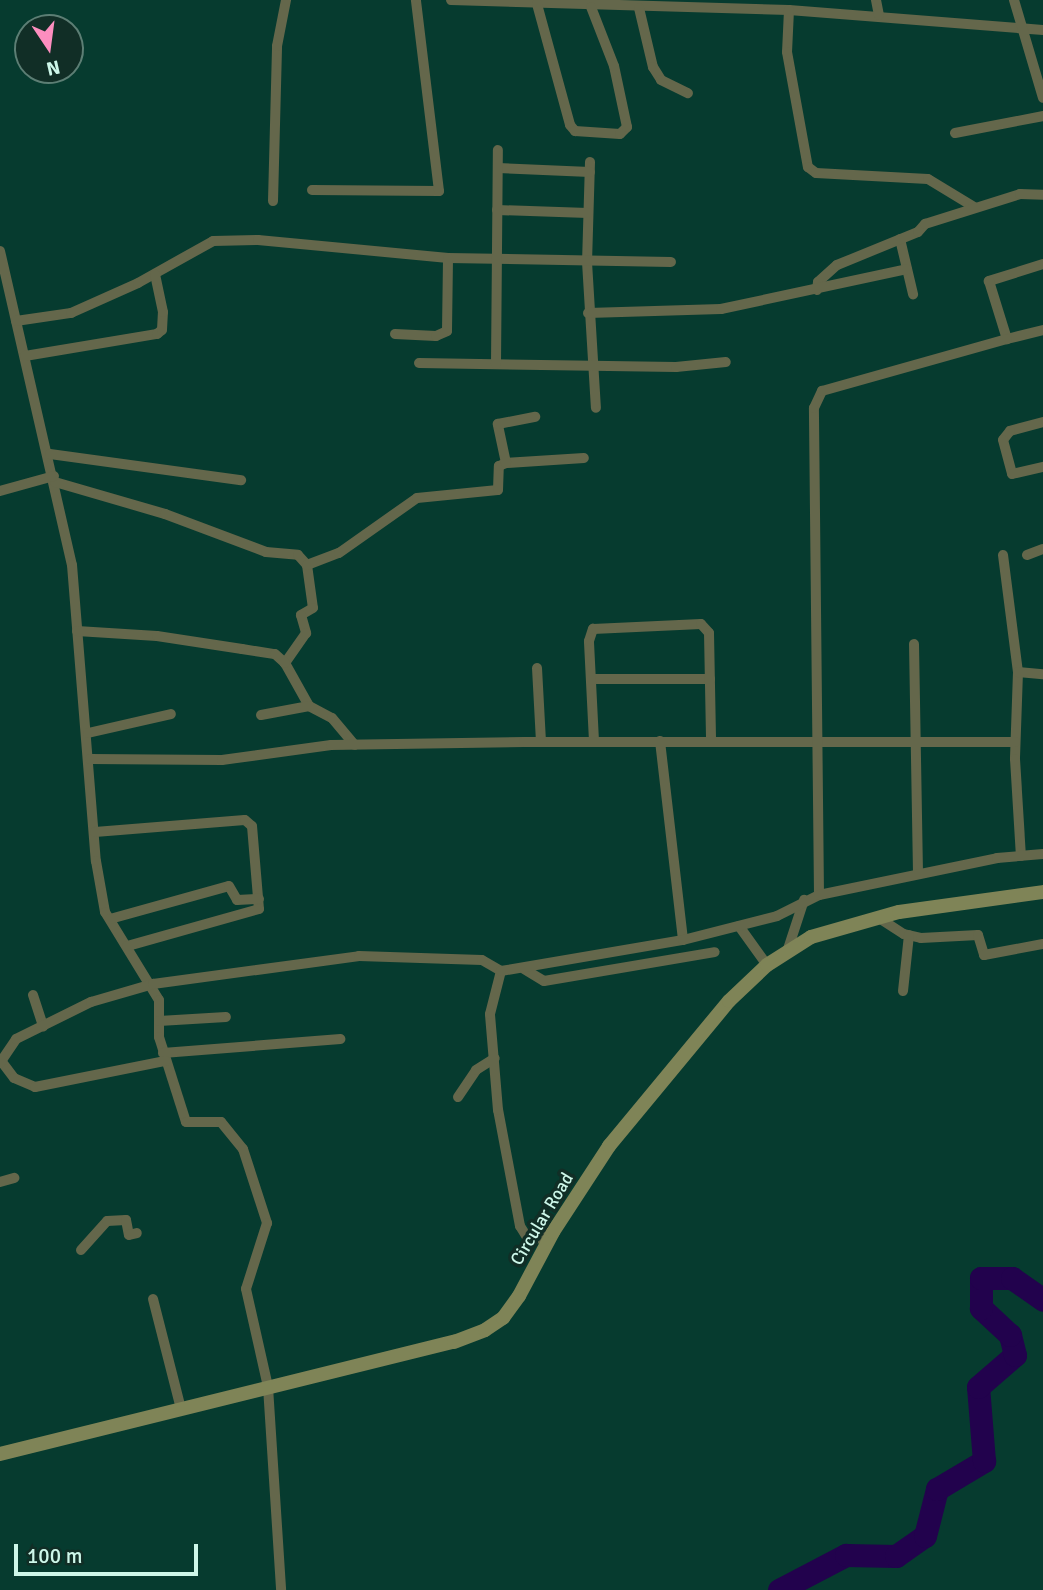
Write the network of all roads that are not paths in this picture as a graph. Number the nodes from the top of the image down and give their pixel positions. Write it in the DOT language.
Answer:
graph roads {
  1 [pos="286,0"];
  2 [pos="416,0"];
  3 [pos="451,0"];
  4 [pos="876,0"];
  5 [pos="1014,0"];
  6 [pos="523,2"];
  7 [pos="537,4"];
  8 [pos="690,5"];
  9 [pos="591,7"];
  10 [pos="639,8"];
  11 [pos="789,10"];
  12 [pos="879,15"];
  13 [pos="1021,30"];
  14 [pos="1043,30"];
  15 [pos="688,93"];
  16 [pos="1043,98"];
  17 [pos="1043,116"];
  18 [pos="955,133"];
  19 [pos="498,150"];
  20 [pos="498,168"];
  21 [pos="312,190"];
  22 [pos="1043,195"];
  23 [pos="273,201"];
  24 [pos="974,207"];
  25 [pos="497,210"];
  26 [pos="588,213"];
  27 [pos="900,239"];
  28 [pos="0,251"];
  29 [pos="496,257"];
  30 [pos="448,258"];
  31 [pos="587,262"];
  32 [pos="671,262"];
  33 [pos="1043,264"];
  34 [pos="907,269"];
  35 [pos="155,275"];
  36 [pos="3,278"];
  37 [pos="817,290"];
  38 [pos="913,294"];
  39 [pos="588,313"];
  40 [pos="16,321"];
  41 [pos="1043,330"];
  42 [pos="395,334"];
  43 [pos="1007,339"];
  44 [pos="25,356"];
  45 [pos="726,362"];
  46 [pos="419,363"];
  47 [pos="496,364"];
  48 [pos="592,367"];
  49 [pos="596,408"];
  50 [pos="535,417"];
  51 [pos="1043,422"];
  52 [pos="50,454"];
  53 [pos="584,458"];
  54 [pos="506,463"];
  55 [pos="1043,467"];
  56 [pos="55,479"];
  57 [pos="241,480"];
  58 [pos="0,491"];
  59 [pos="1043,550"];
  60 [pos="1003,555"];
  61 [pos="1027,555"];
  62 [pos="307,565"];
  63 [pos="76,631"];
  64 [pos="914,643"];
  65 [pos="285,663"];
  66 [pos="537,668"];
  67 [pos="1018,672"];
  68 [pos="1043,674"];
  69 [pos="591,679"];
  70 [pos="710,679"];
  71 [pos="309,706"];
  72 [pos="171,714"];
  73 [pos="261,715"];
  74 [pos="88,733"];
  75 [pos="594,741"];
  76 [pos="660,741"];
  77 [pos="711,741"];
  78 [pos="916,741"];
  79 [pos="541,742"];
  80 [pos="817,742"];
  81 [pos="1015,742"];
  82 [pos="355,745"];
  83 [pos="90,760"];
  84 [pos="95,832"];
  85 [pos="1043,854"];
  86 [pos="1021,856"];
  87 [pos="918,874"];
  88 [pos="1043,892"];
  89 [pos="819,895"];
  90 [pos="259,899"];
  91 [pos="804,901"];
  92 [pos="879,918"];
  93 [pos="110,919"];
  94 [pos="739,926"];
  95 [pos="909,935"];
  96 [pos="683,940"];
  97 [pos="1043,944"];
  98 [pos="127,946"];
  99 [pos="715,952"];
  100 [pos="788,952"];
  101 [pos="766,965"];
  102 [pos="524,969"];
  103 [pos="501,971"];
  104 [pos="153,984"];
  105 [pos="903,991"];
  106 [pos="33,995"];
  107 [pos="226,1017"];
  108 [pos="159,1021"];
  109 [pos="43,1026"];
  110 [pos="340,1039"];
  111 [pos="164,1057"];
  112 [pos="495,1058"];
  113 [pos="1,1063"];
  114 [pos="458,1097"];
  115 [pos="13,1178"];
  116 [pos="0,1182"];
  117 [pos="553,1232"];
  118 [pos="137,1233"];
  119 [pos="81,1250"];
  120 [pos="153,1299"];
  121 [pos="268,1387"];
  122 [pos="181,1409"];
  123 [pos="0,1454"];
  124 [pos="281,1590"];
  1 -- 23 [label="street"];
  2 -- 21 [label="street"];
  3 -- 6 [label="street"];
  4 -- 12 [label="street"];
  5 -- 13 [label="street"];
  6 -- 7 [label="street"];
  7 -- 9 [label="street"];
  7 -- 9 [label="street"];
  8 -- 10 [label="street"];
  8 -- 11 [label="street"];
  9 -- 10 [label="street"];
  10 -- 15 [label="street"];
  11 -- 12 [label="street"];
  11 -- 24 [label="street"];
  12 -- 13 [label="street"];
  13 -- 14 [label="street"];
  13 -- 16 [label="street"];
  17 -- 18 [label="street"];
  19 -- 20 [label="street"];
  20 -- 25 [label="street"];
  20 -- 26 [label="street"];
  22 -- 24 [label="street"];
  24 -- 27 [label="street"];
  25 -- 26 [label="street"];
  25 -- 29 [label="street"];
  26 -- 31 [label="street"];
  27 -- 34 [label="street"];
  27 -- 37 [label="street"];
  28 -- 36 [label="street"];
  29 -- 30 [label="street"];
  29 -- 31 [label="street"];
  29 -- 47 [label="street"];
  30 -- 35 [label="street"];
  30 -- 42 [label="street"];
  31 -- 32 [label="street"];
  31 -- 39 [label="street"];
  33 -- 43 [label="street"];
  34 -- 37 [label="street"];
  34 -- 38 [label="street"];
  35 -- 40 [label="street"];
  35 -- 44 [label="street"];
  36 -- 40 [label="street"];
  37 -- 39 [label="street"];
  39 -- 48 [label="street"];
  40 -- 44 [label="street"];
  41 -- 43 [label="street"];
  43 -- 80 [label="street"];
  44 -- 52 [label="street"];
  45 -- 48 [label="street"];
  46 -- 47 [label="street"];
  47 -- 48 [label="street"];
  48 -- 49 [label="street"];
  50 -- 54 [label="street"];
  51 -- 55 [label="street"];
  52 -- 56 [label="street"];
  52 -- 57 [label="street"];
  53 -- 54 [label="street"];
  54 -- 62 [label="street"];
  56 -- 58 [label="street"];
  56 -- 62 [label="street"];
  56 -- 63 [label="street"];
  59 -- 61 [label="street"];
  60 -- 67 [label="street"];
  62 -- 65 [label="street"];
  63 -- 65 [label="street"];
  63 -- 74 [label="street"];
  64 -- 78 [label="street"];
  65 -- 71 [label="street"];
  66 -- 79 [label="street"];
  67 -- 68 [label="street"];
  67 -- 81 [label="street"];
  69 -- 70 [label="street"];
  69 -- 70 [label="street"];
  69 -- 75 [label="street"];
  70 -- 77 [label="street"];
  71 -- 73 [label="street"];
  71 -- 82 [label="street"];
  72 -- 74 [label="street"];
  74 -- 83 [label="street"];
  75 -- 76 [label="street"];
  75 -- 79 [label="street"];
  76 -- 77 [label="street"];
  76 -- 96 [label="street"];
  77 -- 80 [label="street"];
  78 -- 80 [label="street"];
  78 -- 81 [label="street"];
  78 -- 87 [label="street"];
  79 -- 82 [label="street"];
  80 -- 89 [label="street"];
  81 -- 86 [label="street"];
  82 -- 83 [label="street"];
  83 -- 84 [label="street"];
  84 -- 90 [label="street"];
  84 -- 93 [label="street"];
  85 -- 86 [label="street"];
  86 -- 87 [label="street"];
  87 -- 89 [label="street"];
  88 -- 92 [label="main road, Circular Road"];
  89 -- 91 [label="street"];
  90 -- 93 [label="street"];
  90 -- 98 [label="street"];
  91 -- 94 [label="street"];
  91 -- 100 [label="street"];
  92 -- 95 [label="street"];
  92 -- 100 [label="main road, Circular Road"];
  93 -- 98 [label="street"];
  94 -- 96 [label="street"];
  94 -- 101 [label="street"];
  95 -- 97 [label="street"];
  95 -- 105 [label="street"];
  96 -- 102 [label="street"];
  98 -- 104 [label="street"];
  99 -- 102 [label="street"];
  100 -- 101 [label="main road, Circular Road"];
  101 -- 117 [label="main road, Circular Road"];
  102 -- 103 [label="street"];
  103 -- 104 [label="street"];
  103 -- 112 [label="street"];
  104 -- 108 [label="street"];
  104 -- 109 [label="street"];
  106 -- 109 [label="street"];
  107 -- 108 [label="street"];
  108 -- 111 [label="street"];
  109 -- 113 [label="street"];
  110 -- 111 [label="street"];
  111 -- 113 [label="street"];
  111 -- 121 [label="street"];
  112 -- 114 [label="street"];
  112 -- 117 [label="street"];
  115 -- 116 [label="street"];
  117 -- 121 [label="main road, Circular Road"];
  118 -- 119 [label="street"];
  120 -- 122 [label="street"];
  121 -- 122 [label="main road, Circular Road"];
  121 -- 124 [label="street"];
  122 -- 123 [label="main road, Circular Road"];
}
